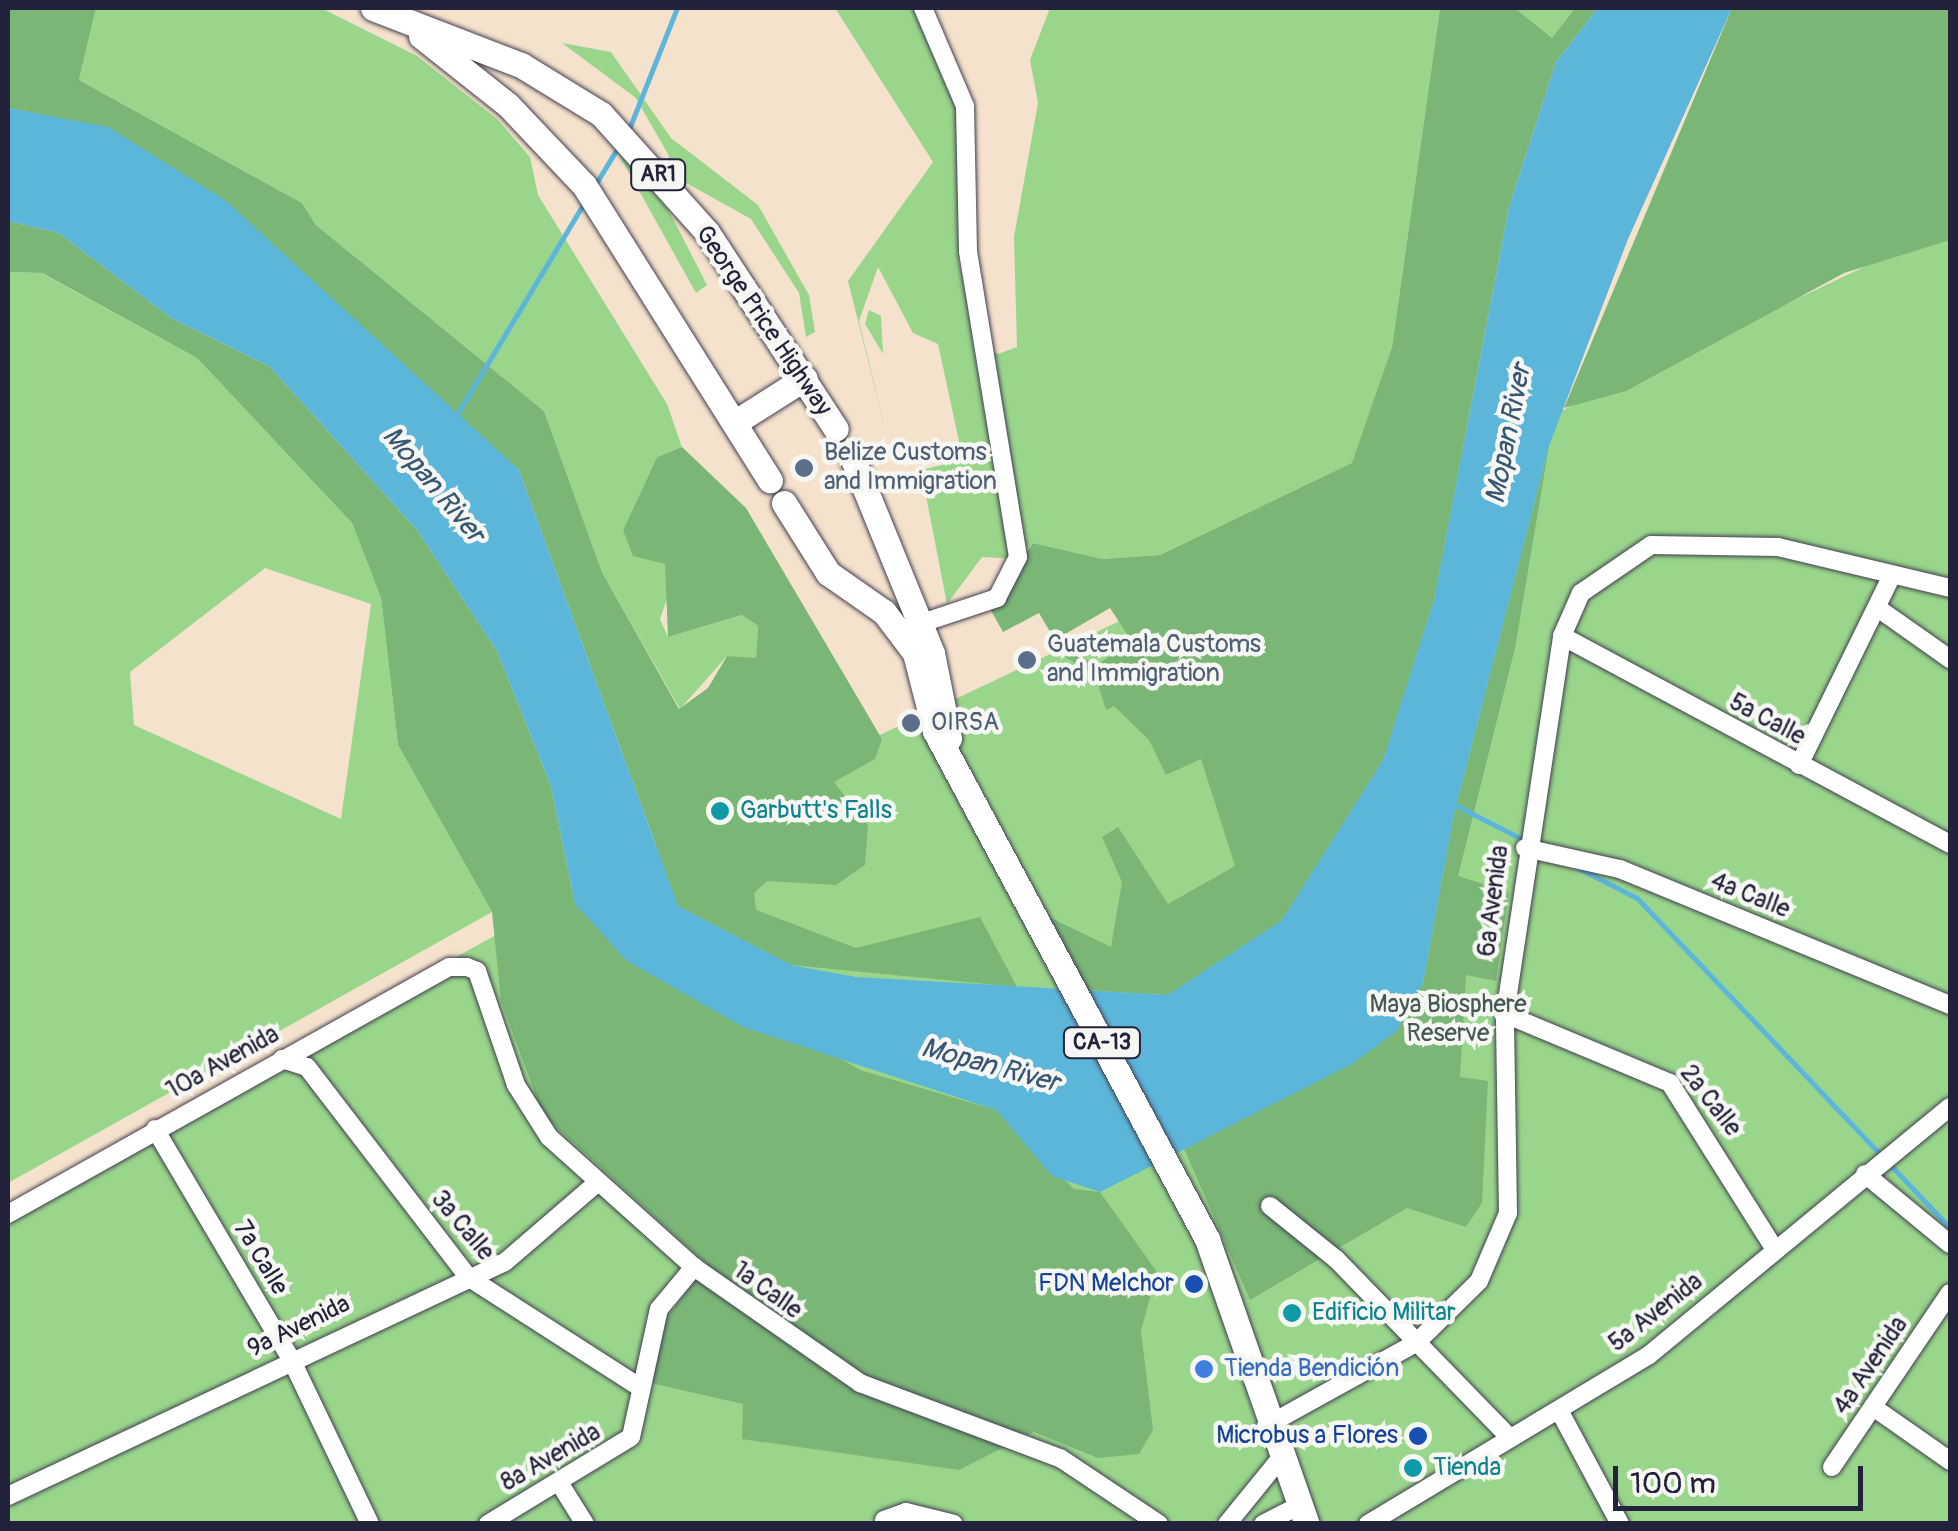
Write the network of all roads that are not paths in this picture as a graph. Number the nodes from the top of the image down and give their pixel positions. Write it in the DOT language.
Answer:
graph roads {
  1 [pos="923,8"];
  2 [pos="385,13"];
  3 [pos="805,378"];
  4 [pos="737,421"];
  5 [pos="836,429"];
  6 [pos="850,452"];
  7 [pos="1892,576"];
  8 [pos="1950,588"];
  9 [pos="1879,610"];
  10 [pos="911,627"];
  11 [pos="1562,636"];
  12 [pos="1950,659"];
  13 [pos="935,707"];
  14 [pos="1799,765"];
  15 [pos="1950,844"];
  16 [pos="1526,848"];
  17 [pos="467,967"];
  18 [pos="1950,1005"];
  19 [pos="1505,1014"];
  20 [pos="282,1060"];
  21 [pos="1950,1106"];
  22 [pos="155,1129"];
  23 [pos="1865,1174"];
  24 [pos="597,1184"];
  25 [pos="1270,1206"];
  26 [pos="8,1214"];
  27 [pos="1950,1244"];
  28 [pos="1774,1250"];
  29 [pos="694,1267"];
  30 [pos="468,1276"];
  31 [pos="1950,1293"];
  32 [pos="1416,1343"];
  33 [pos="291,1359"];
  34 [pos="641,1388"];
  35 [pos="1873,1407"];
  36 [pos="1560,1412"];
  37 [pos="1266,1426"];
  38 [pos="1509,1438"];
  39 [pos="1278,1460"];
  40 [pos="1950,1461"];
  41 [pos="1832,1468"];
  42 [pos="560,1484"];
  43 [pos="8,1496"];
  44 [pos="1303,1514"];
  45 [pos="884,1520"];
  46 [pos="370,1524"];
  47 [pos="488,1524"];
  48 [pos="585,1524"];
  49 [pos="954,1524"];
  50 [pos="1159,1524"];
  51 [pos="1227,1524"];
  52 [pos="1263,1524"];
  53 [pos="1368,1524"];
  54 [pos="1620,1524"];
  1 -- 10 [label="street"];
  2 -- 3 [label="highway, George Price Highway / AR1"];
  2 -- 4 [label="highway, George Price Highway / AR1"];
  3 -- 4 [label="highway"];
  3 -- 5 [label="highway, George Price Highway / AR1"];
  4 -- 10 [label="highway, George Price Highway / AR1"];
  6 -- 10 [label="highway, George Price Highway / AR1"];
  7 -- 8 [label="street"];
  7 -- 9 [label="street"];
  7 -- 11 [label="street, 6a Avenida"];
  9 -- 12 [label="street"];
  9 -- 14 [label="street"];
  10 -- 13 [label="highway, George Price Highway / AR1"];
  11 -- 14 [label="street, 5a Calle"];
  11 -- 16 [label="street, 6a Avenida"];
  13 -- 37 [label="highway, CA-13"];
  14 -- 15 [label="street, 5a Calle"];
  16 -- 18 [label="street, 4a Calle"];
  16 -- 19 [label="street, 6a Avenida"];
  17 -- 20 [label="street, 10a Avenida"];
  17 -- 24 [label="street, 1a Calle"];
  19 -- 28 [label="street, 2a Calle"];
  19 -- 32 [label="street, 6a Avenida"];
  20 -- 22 [label="street, 10a Avenida"];
  20 -- 30 [label="street, 3a Calle"];
  21 -- 23 [label="street, 5a Avenida"];
  22 -- 26 [label="street, 10a Avenida"];
  22 -- 33 [label="street, 7a Calle"];
  23 -- 27 [label="street"];
  23 -- 28 [label="street, 5a Avenida"];
  24 -- 29 [label="street, 1a Calle"];
  24 -- 30 [label="street, 9a Avenida"];
  25 -- 32 [label="street"];
  28 -- 36 [label="street, 5a Avenida"];
  29 -- 34 [label="street, 8a Avenida"];
  29 -- 50 [label="street, 1a Calle"];
  30 -- 33 [label="street, 9a Avenida"];
  30 -- 34 [label="street, 3a Calle"];
  31 -- 35 [label="street, 4a Avenida"];
  32 -- 37 [label="street, 6a Avenida"];
  32 -- 38 [label="street"];
  33 -- 43 [label="street, 9a Avenida"];
  33 -- 46 [label="street, 7a Calle"];
  34 -- 42 [label="street, 8a Avenida"];
  35 -- 40 [label="street"];
  35 -- 41 [label="street, 4a Avenida"];
  36 -- 38 [label="street, 5a Avenida"];
  36 -- 54 [label="street"];
  37 -- 39 [label="highway, CA-13"];
  38 -- 53 [label="street, 5a Avenida"];
  39 -- 44 [label="highway, CA-13"];
  39 -- 51 [label="street"];
  42 -- 47 [label="street, 8a Avenida"];
  42 -- 48 [label="street"];
  44 -- 52 [label="street"];
  45 -- 49 [label="street"];
}
